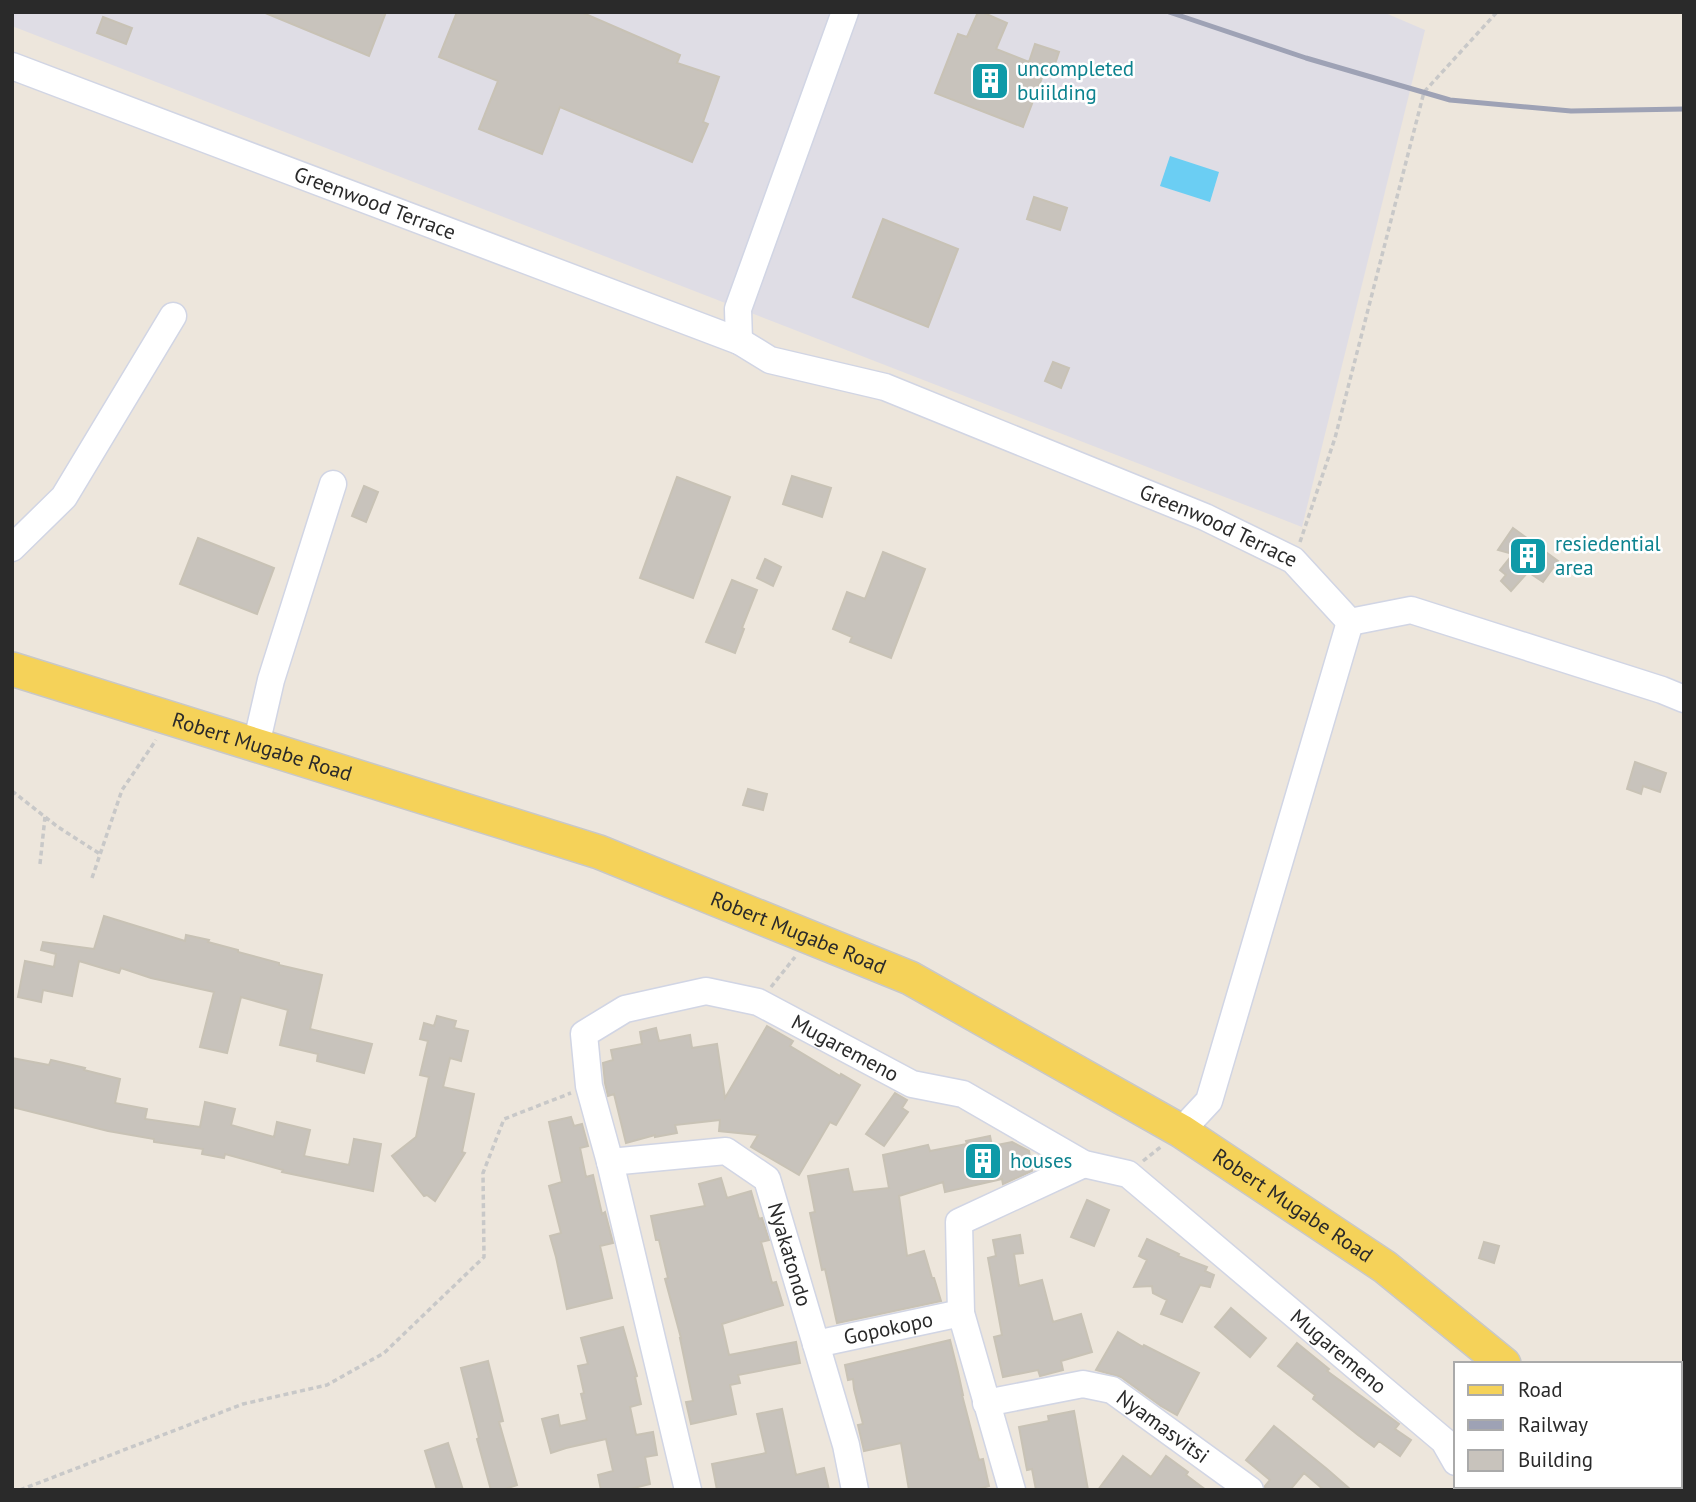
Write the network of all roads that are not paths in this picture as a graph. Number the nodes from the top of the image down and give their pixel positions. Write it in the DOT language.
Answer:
graph roads {
  1 [pos="845,12"];
  2 [pos="12,66"];
  3 [pos="173,316"];
  4 [pos="739,341"];
  5 [pos="333,484"];
  6 [pos="12,548"];
  7 [pos="1349,622"];
  8 [pos="12,668"];
  9 [pos="1684,699"];
  10 [pos="256,745"];
  11 [pos="1181,1131"];
  12 [pos="610,1162"];
  13 [pos="1084,1164"];
  14 [pos="961,1313"];
  15 [pos="816,1344"];
  16 [pos="1502,1362"];
  17 [pos="986,1402"];
  18 [pos="1454,1458"];
  19 [pos="688,1490"];
  20 [pos="855,1490"];
  21 [pos="1012,1490"];
  22 [pos="1250,1490"];
  1 -- 4 [label="street"];
  2 -- 4 [label="street, Greenwood Terrace"];
  3 -- 6 [label="street"];
  4 -- 7 [label="street, Greenwood Terrace"];
  5 -- 10 [label="street"];
  7 -- 9 [label="street"];
  7 -- 11 [label="street"];
  8 -- 10 [label="main road, Robert Mugabe Road"];
  10 -- 11 [label="main road, Robert Mugabe Road"];
  11 -- 16 [label="main road, Robert Mugabe Road"];
  12 -- 13 [label="street, Mugaremeno"];
  12 -- 15 [label="street, Nyakatondo"];
  12 -- 19 [label="street, Mugaremeno"];
  13 -- 14 [label="street"];
  13 -- 18 [label="street, Mugaremeno"];
  14 -- 15 [label="street, Gopokopo"];
  14 -- 17 [label="street"];
  15 -- 20 [label="street, Nyakatondo"];
  17 -- 21 [label="street"];
  17 -- 22 [label="street, Nyamasvitsi"];
}
